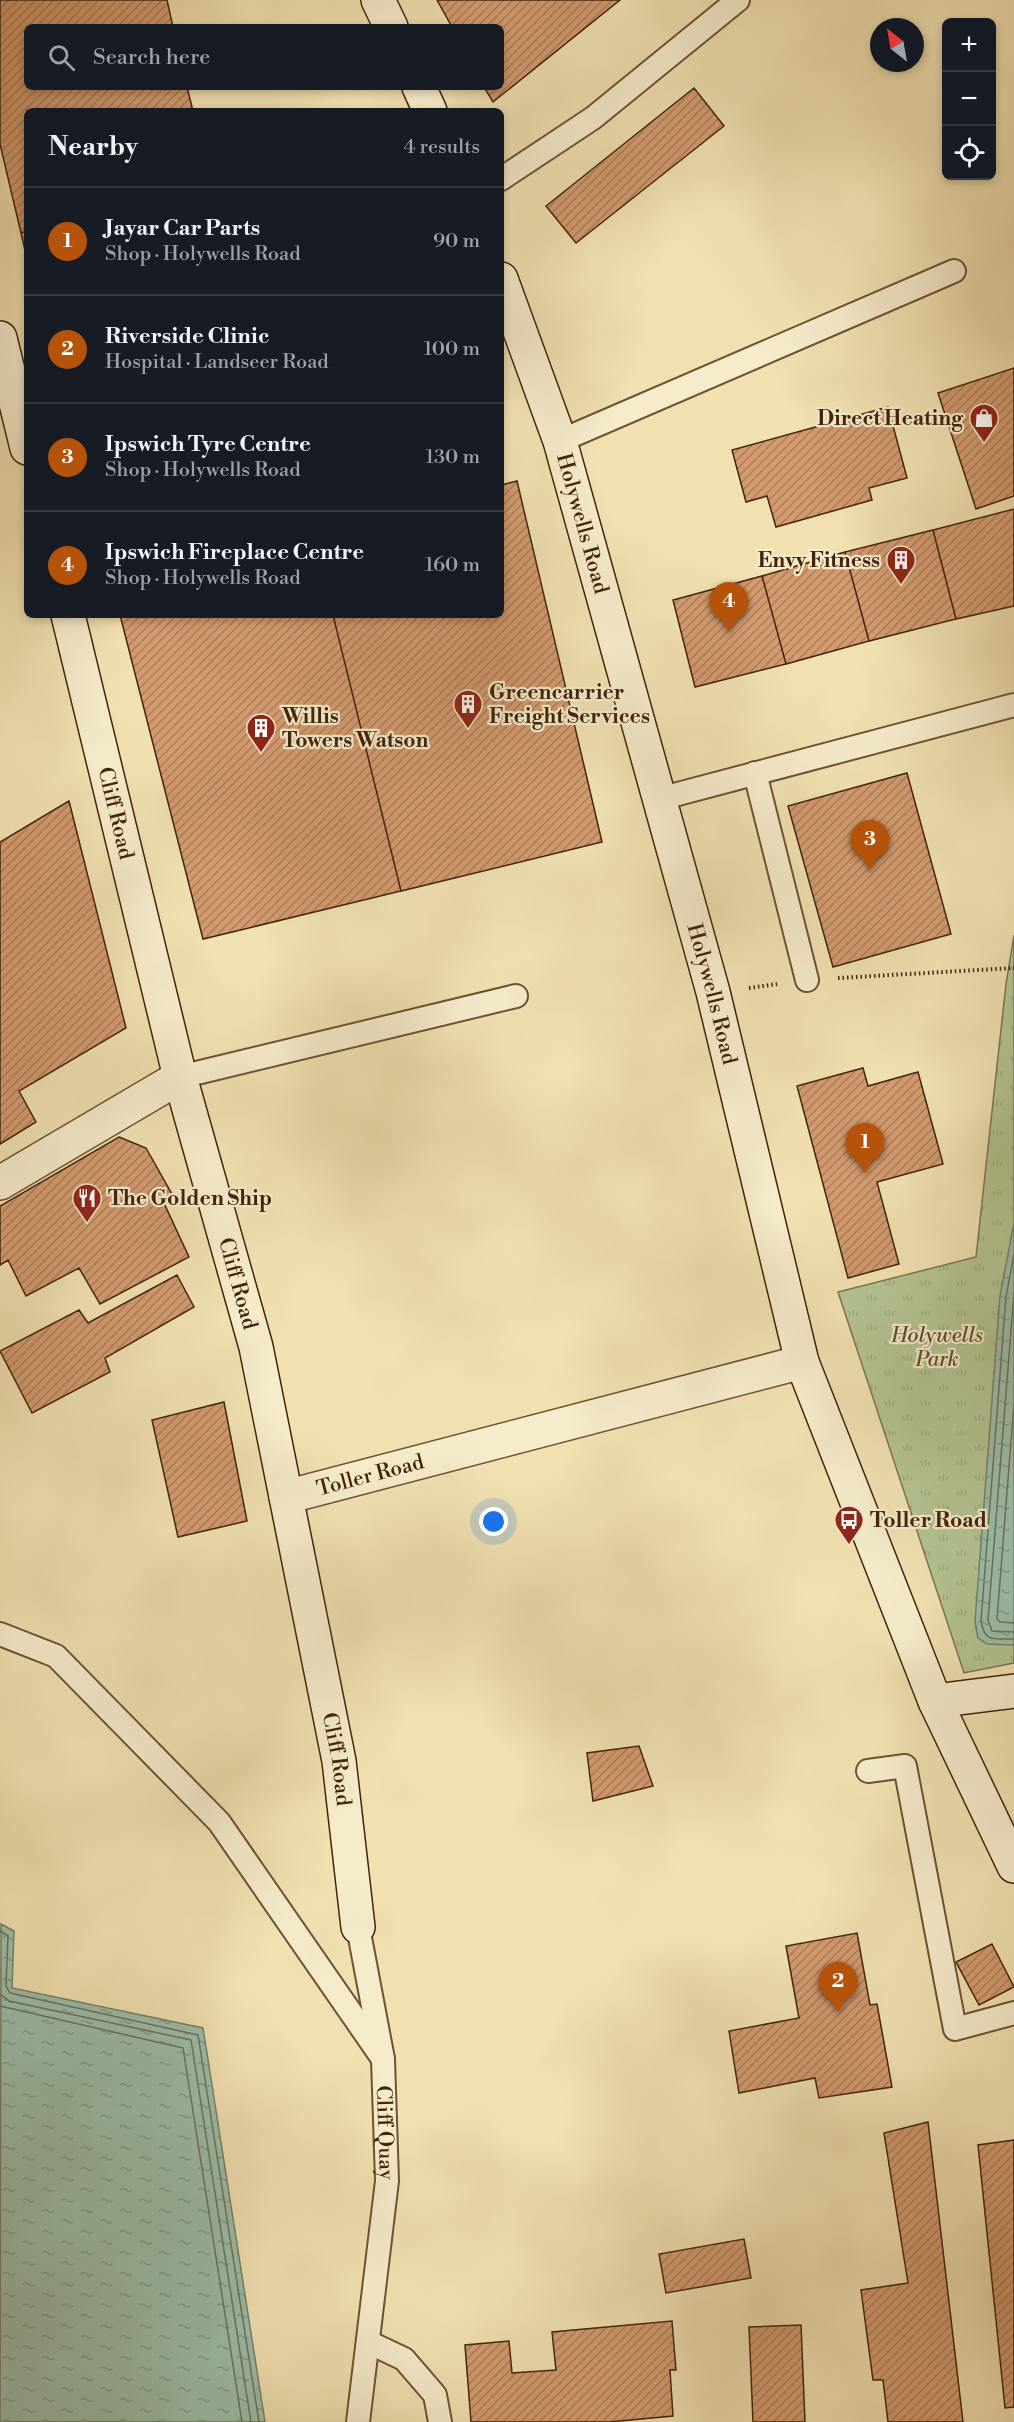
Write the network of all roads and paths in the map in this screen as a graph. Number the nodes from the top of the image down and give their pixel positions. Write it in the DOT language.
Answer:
graph roads {
  1 [pos="378,0"];
  2 [pos="738,0"];
  3 [pos="390,24"];
  4 [pos="420,90"];
  5 [pos="429,108"];
  6 [pos="504,177"];
  7 [pos="954,271"];
  8 [pos="504,287"];
  9 [pos="0,338"];
  10 [pos="24,436"];
  11 [pos="560,441"];
  12 [pos="69,618"];
  13 [pos="1014,705"];
  14 [pos="755,773"];
  15 [pos="659,799"];
  16 [pos="1014,968"];
  17 [pos="807,980"];
  18 [pos="713,992"];
  19 [pos="516,996"];
  20 [pos="180,1077"];
  21 [pos="0,1183"];
  22 [pos="802,1362"];
  23 [pos="286,1497"];
  24 [pos="0,1634"];
  25 [pos="1014,1691"];
  26 [pos="935,1701"];
  27 [pos="868,1771"];
  28 [pos="1014,1866"];
  29 [pos="358,1927"];
  30 [pos="1014,2013"];
  31 [pos="383,2059"];
  32 [pos="368,2342"];
  33 [pos="358,2422"];
  34 [pos="440,2422"];
  1 -- 3 [label="street"];
  2 -- 6 [label="lane"];
  4 -- 5 [label="street"];
  7 -- 11 [label="lane"];
  8 -- 11 [label="street, Holywells Road"];
  9 -- 10 [label="street"];
  11 -- 15 [label="street, Holywells Road"];
  12 -- 20 [label="street, Cliff Road"];
  13 -- 14 [label="lane"];
  14 -- 15 [label="lane"];
  14 -- 17 [label="lane"];
  15 -- 18 [label="street, Holywells Road"];
  16 -- 17 [label="path"];
  17 -- 18 [label="path"];
  18 -- 22 [label="street, Holywells Road"];
  19 -- 20 [label="lane"];
  20 -- 21 [label="street"];
  20 -- 23 [label="street, Cliff Road"];
  22 -- 23 [label="street, Toller Road"];
  22 -- 26 [label="street, Holywells Road"];
  23 -- 29 [label="street, Cliff Road"];
  24 -- 31 [label="lane"];
  25 -- 26 [label="street"];
  26 -- 28 [label="street, Holywells Road"];
  27 -- 30 [label="lane"];
  29 -- 31 [label="lane, Cliff Quay"];
  31 -- 32 [label="lane, Cliff Quay"];
  32 -- 33 [label="lane, Cliff Quay"];
  32 -- 34 [label="lane"];
}
